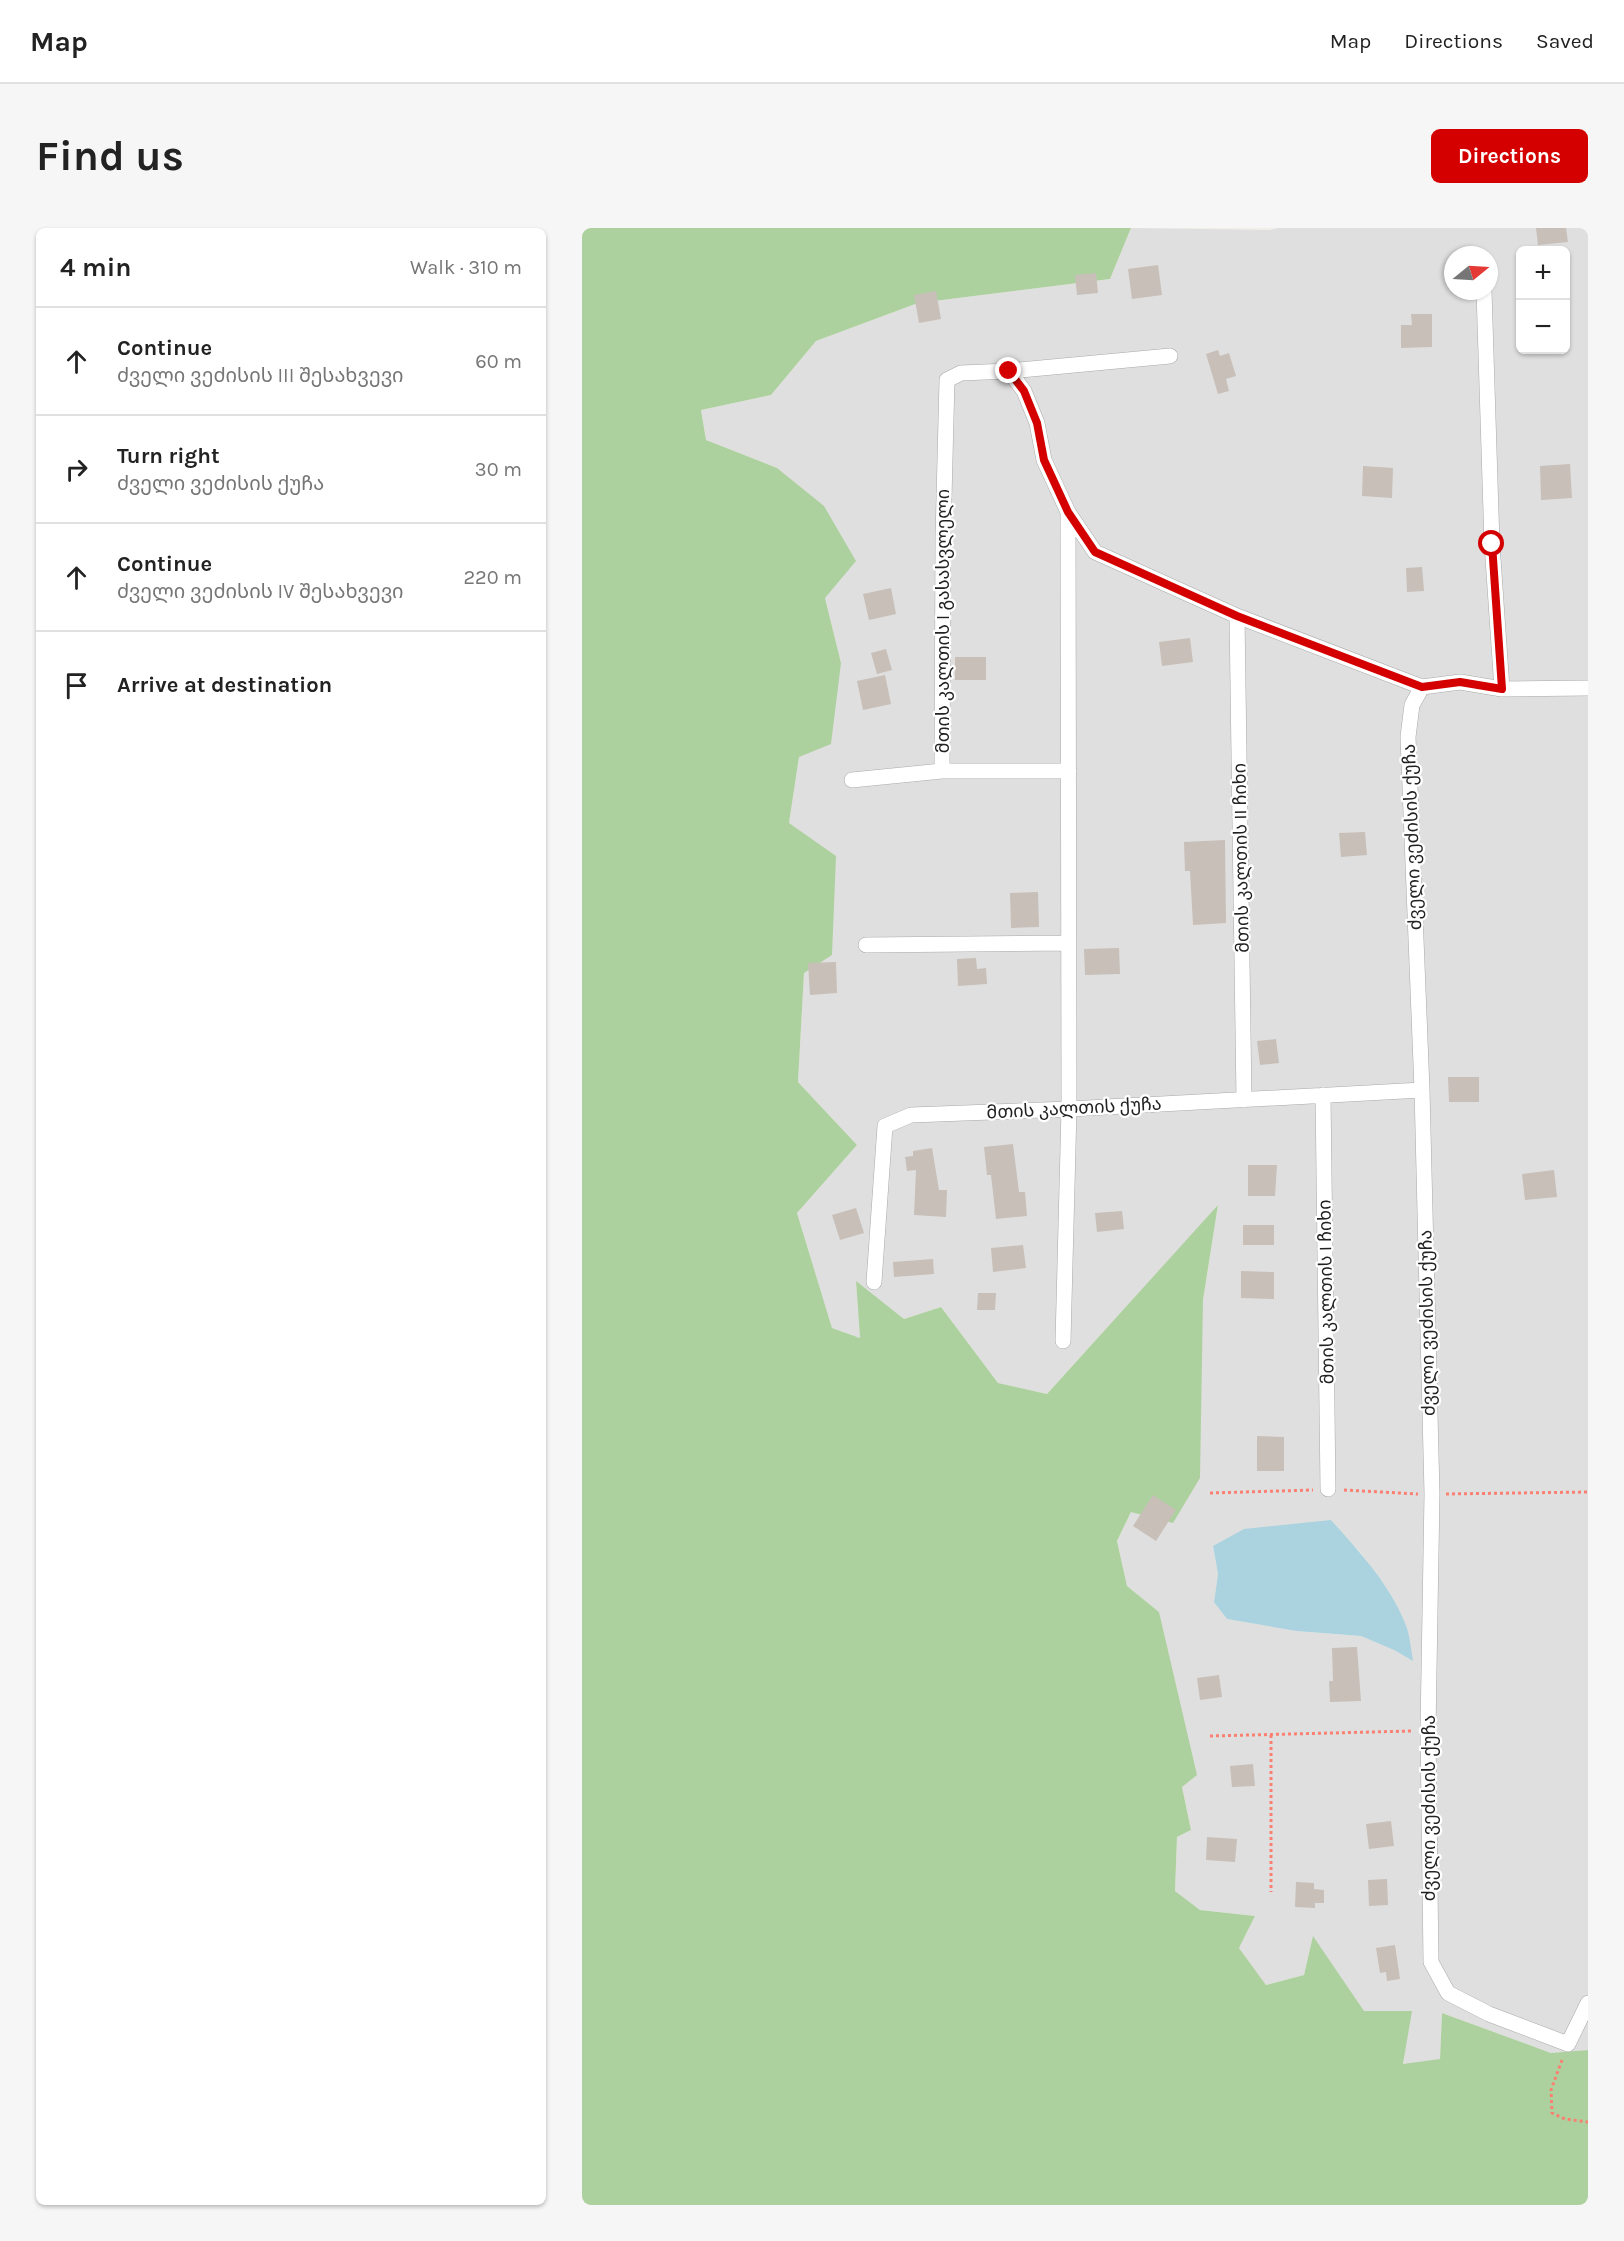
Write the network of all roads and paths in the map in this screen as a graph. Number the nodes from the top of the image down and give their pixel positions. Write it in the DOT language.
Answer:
graph roads {
  1 [pos="1484,300"];
  2 [pos="1170,356"];
  3 [pos="1009,371"];
  4 [pos="1068,512"];
  5 [pos="1237,616"];
  6 [pos="1422,687"];
  7 [pos="1588,688"];
  8 [pos="1502,689"];
  9 [pos="942,771"];
  10 [pos="1069,771"];
  11 [pos="852,780"];
  12 [pos="1069,943"];
  13 [pos="866,945"];
  14 [pos="1422,1090"];
  15 [pos="1323,1095"];
  16 [pos="1244,1100"];
  17 [pos="1069,1109"];
  18 [pos="874,1282"];
  19 [pos="1063,1341"];
  20 [pos="1328,1489"];
  21 [pos="1588,1491"];
  22 [pos="1210,1493"];
  23 [pos="1432,1494"];
  24 [pos="1428,1730"];
  25 [pos="1271,1735"];
  26 [pos="1210,1736"];
  27 [pos="1272,1892"];
  28 [pos="1588,2003"];
  29 [pos="1568,2044"];
  30 [pos="1588,2120"];
  1 -- 8 [label="street"];
  2 -- 3 [label="street"];
  3 -- 4 [label="street"];
  3 -- 9 [label="street, მთის კალთის I გასასვლელი"];
  4 -- 5 [label="street"];
  4 -- 10 [label="street"];
  5 -- 6 [label="street"];
  5 -- 16 [label="street, მთის კალთის II ჩიხი"];
  6 -- 8 [label="street"];
  6 -- 14 [label="street, ძველი ვეძისის ქუჩა"];
  7 -- 8 [label="street"];
  9 -- 10 [label="street, მთის კალთის I გასასვლელი"];
  9 -- 11 [label="street"];
  10 -- 12 [label="street"];
  12 -- 13 [label="street"];
  12 -- 17 [label="street"];
  14 -- 15 [label="street, მთის კალთის ქუჩა"];
  14 -- 23 [label="street, ძველი ვეძისის ქუჩა"];
  15 -- 16 [label="street, მთის კალთის ქუჩა"];
  15 -- 20 [label="street, მთის კალთის I ჩიხი"];
  16 -- 17 [label="street, მთის კალთის ქუჩა"];
  17 -- 18 [label="street, მთის კალთის ქუჩა"];
  17 -- 19 [label="street"];
  20 -- 22 [label="path"];
  20 -- 23 [label="path"];
  21 -- 23 [label="path"];
  23 -- 24 [label="street, ძველი ვეძისის ქუჩა"];
  24 -- 25 [label="path"];
  24 -- 29 [label="street, ძველი ვეძისის ქუჩა"];
  25 -- 26 [label="path"];
  25 -- 27 [label="path"];
  28 -- 29 [label="street"];
  29 -- 30 [label="path"];
}
